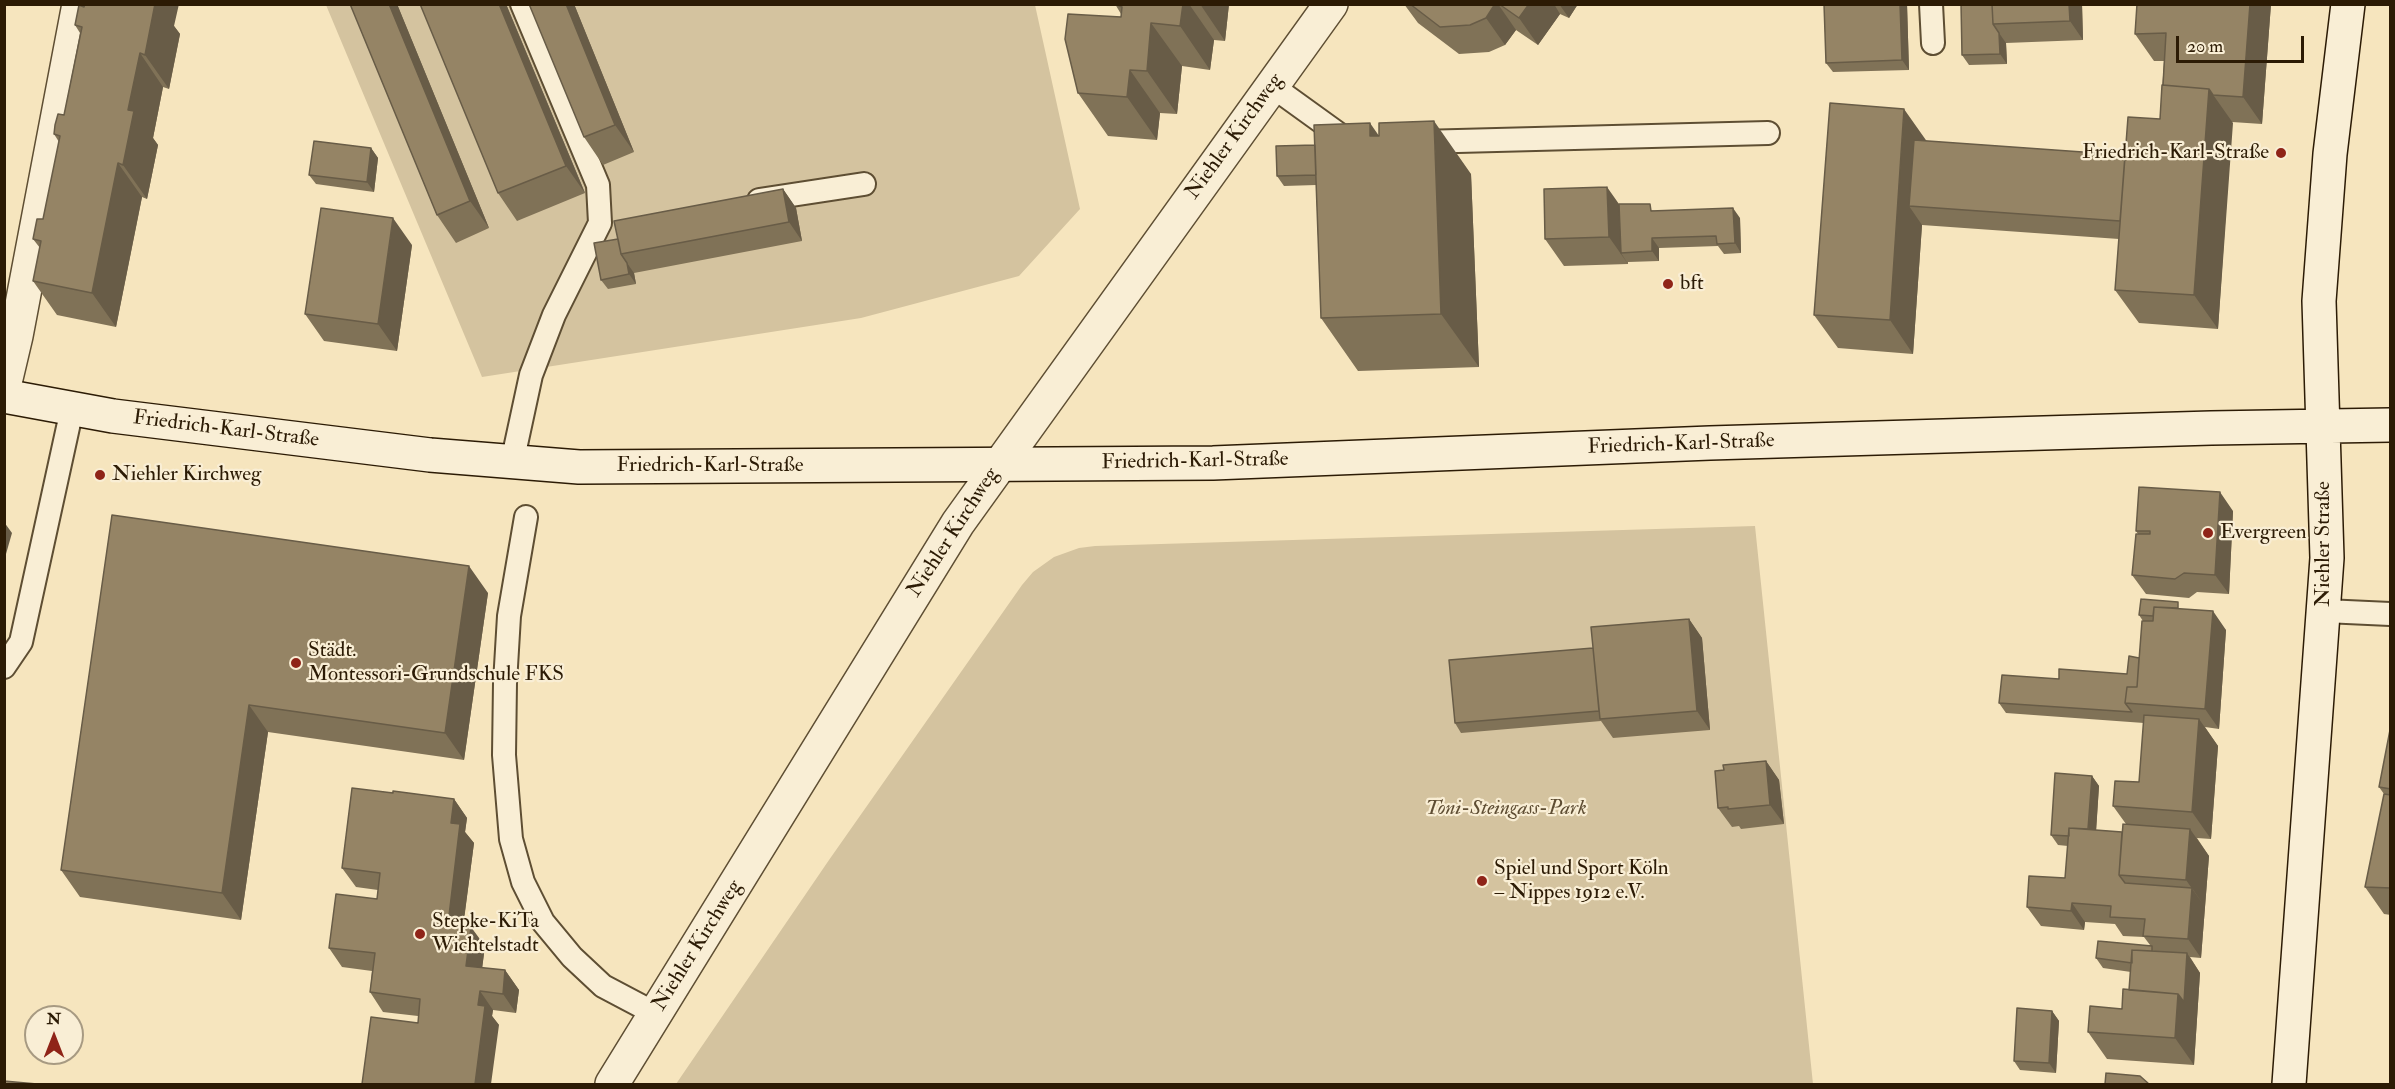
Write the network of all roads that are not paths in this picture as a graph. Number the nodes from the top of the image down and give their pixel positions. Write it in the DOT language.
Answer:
graph roads {
  1 [pos="79,4"];
  2 [pos="522,4"];
  3 [pos="1330,4"];
  4 [pos="1931,4"];
  5 [pos="2348,4"];
  6 [pos="1933,43"];
  7 [pos="1272,86"];
  8 [pos="1768,133"];
  9 [pos="1376,143"];
  10 [pos="1400,143"];
  11 [pos="864,184"];
  12 [pos="737,203"];
  13 [pos="623,220"];
  14 [pos="600,224"];
  15 [pos="4,387"];
  16 [pos="4,396"];
  17 [pos="72,409"];
  18 [pos="2391,425"];
  19 [pos="2323,426"];
  20 [pos="512,462"];
  21 [pos="997,466"];
  22 [pos="526,517"];
  23 [pos="2325,611"];
  24 [pos="2391,614"];
  25 [pos="4,667"];
  26 [pos="656,1014"];
  27 [pos="612,1084"];
  28 [pos="2289,1084"];
  1 -- 15 [label="street"];
  2 -- 14 [label="lane"];
  3 -- 7 [label="street, Niehler Kirchweg"];
  4 -- 6 [label="lane"];
  5 -- 19 [label="street, Niehler Straße"];
  7 -- 9 [label="lane"];
  7 -- 21 [label="street, Niehler Kirchweg"];
  8 -- 10 [label="lane"];
  11 -- 12 [label="lane"];
  13 -- 14 [label="lane"];
  14 -- 20 [label="lane"];
  16 -- 17 [label="street, Friedrich-Karl-Straße"];
  17 -- 20 [label="street, Friedrich-Karl-Straße"];
  17 -- 25 [label="lane"];
  18 -- 19 [label="street, Friedrich-Karl-Straße"];
  19 -- 21 [label="street, Friedrich-Karl-Straße"];
  19 -- 23 [label="street, Niehler Straße"];
  20 -- 21 [label="street, Friedrich-Karl-Straße"];
  21 -- 26 [label="street, Niehler Kirchweg"];
  22 -- 26 [label="lane"];
  23 -- 24 [label="lane"];
  23 -- 28 [label="street, Niehler Straße"];
  26 -- 27 [label="street, Niehler Kirchweg"];
}
